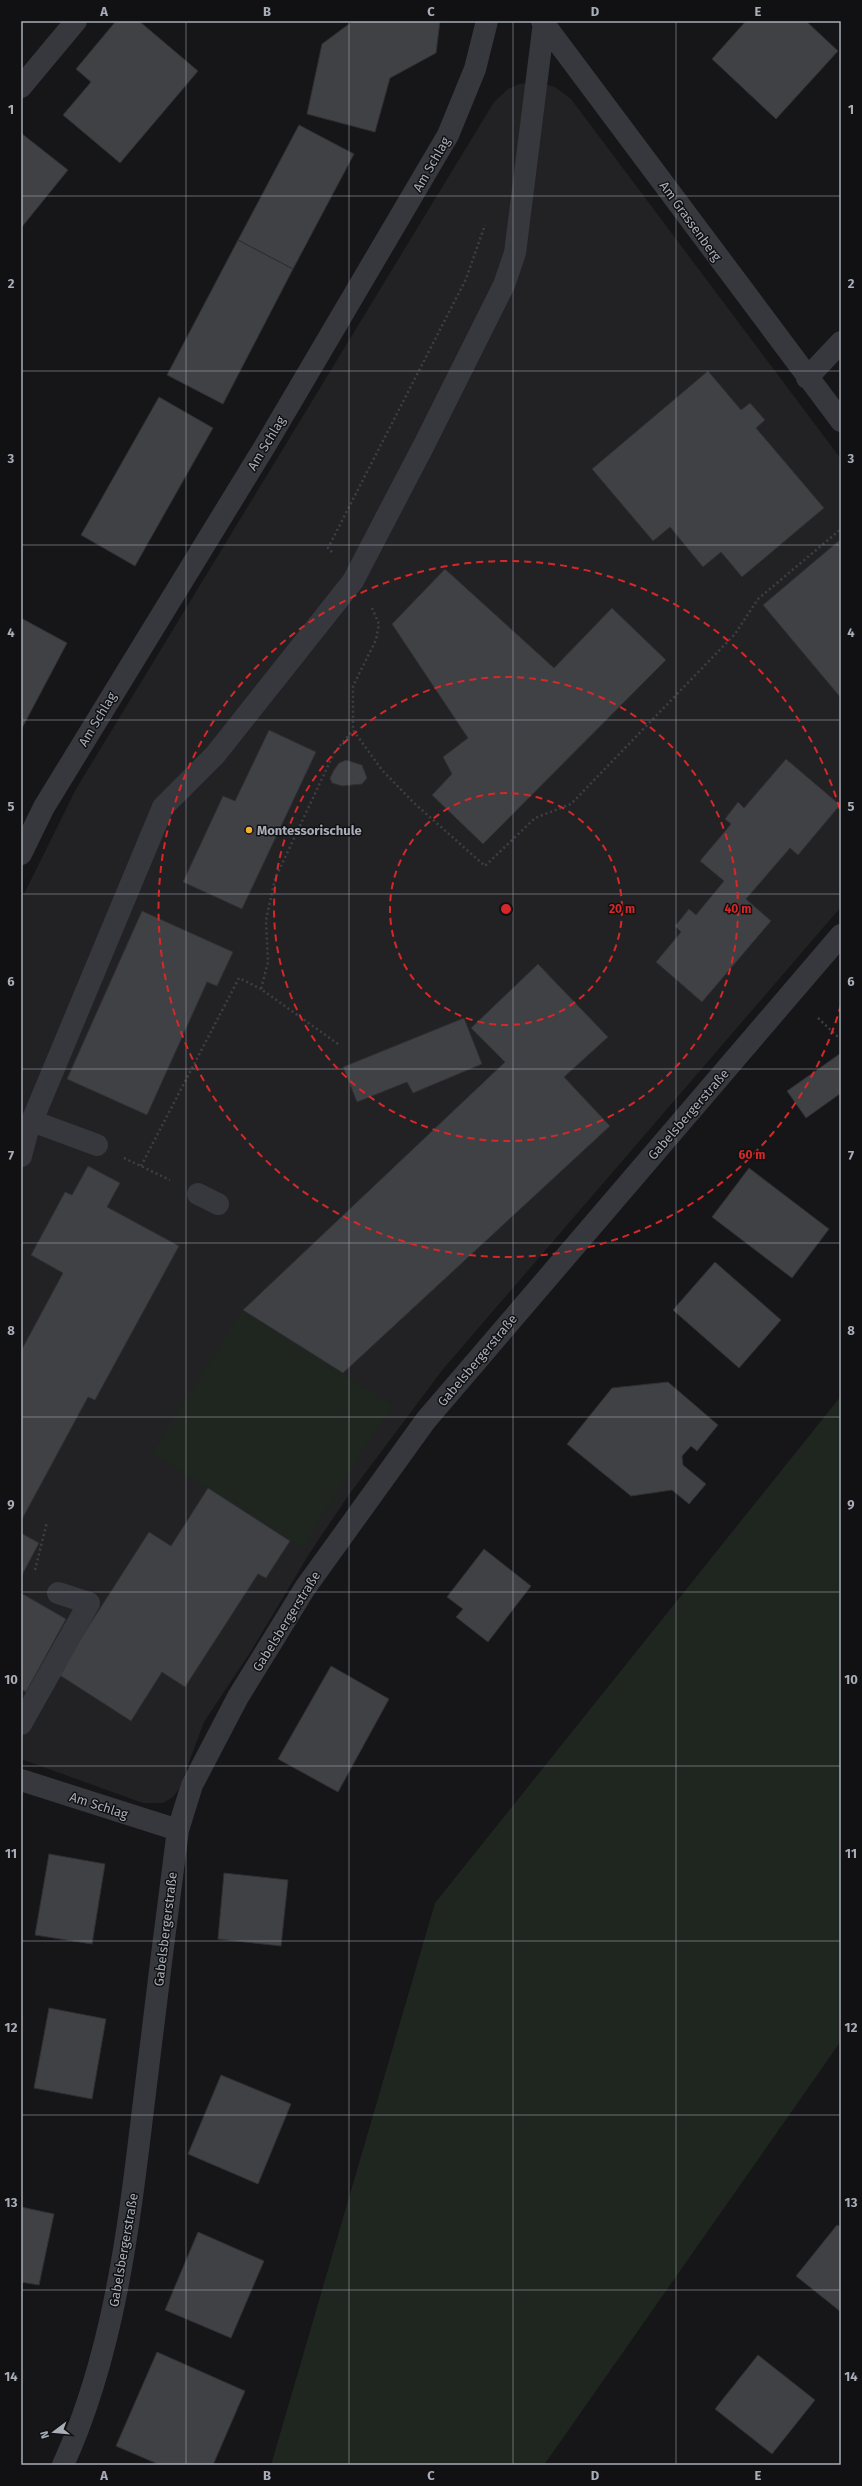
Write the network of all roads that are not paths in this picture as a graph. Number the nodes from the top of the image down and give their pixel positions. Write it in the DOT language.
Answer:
graph roads {
  1 [pos="76,21"];
  2 [pos="487,21"];
  3 [pos="543,21"];
  4 [pos="21,87"];
  5 [pos="841,342"];
  6 [pos="807,378"];
  7 [pos="841,421"];
  8 [pos="21,854"];
  9 [pos="841,935"];
  10 [pos="32,1121"];
  11 [pos="97,1145"];
  12 [pos="21,1156"];
  13 [pos="198,1194"];
  14 [pos="218,1204"];
  15 [pos="58,1593"];
  16 [pos="21,1724"];
  17 [pos="21,1780"];
  18 [pos="178,1830"];
  19 [pos="63,2465"];
  1 -- 4 [label="street"];
  2 -- 8 [label="street, Am Schlag"];
  3 -- 6 [label="street, Am Grassenberg"];
  3 -- 10 [label="street"];
  5 -- 6 [label="street"];
  6 -- 7 [label="street, Am Grassenberg"];
  9 -- 18 [label="street, Gabelsbergerstraße"];
  10 -- 11 [label="street"];
  10 -- 12 [label="street"];
  13 -- 14 [label="street"];
  15 -- 16 [label="street"];
  17 -- 18 [label="street, Am Schlag"];
  18 -- 19 [label="street, Gabelsbergerstraße"];
}
